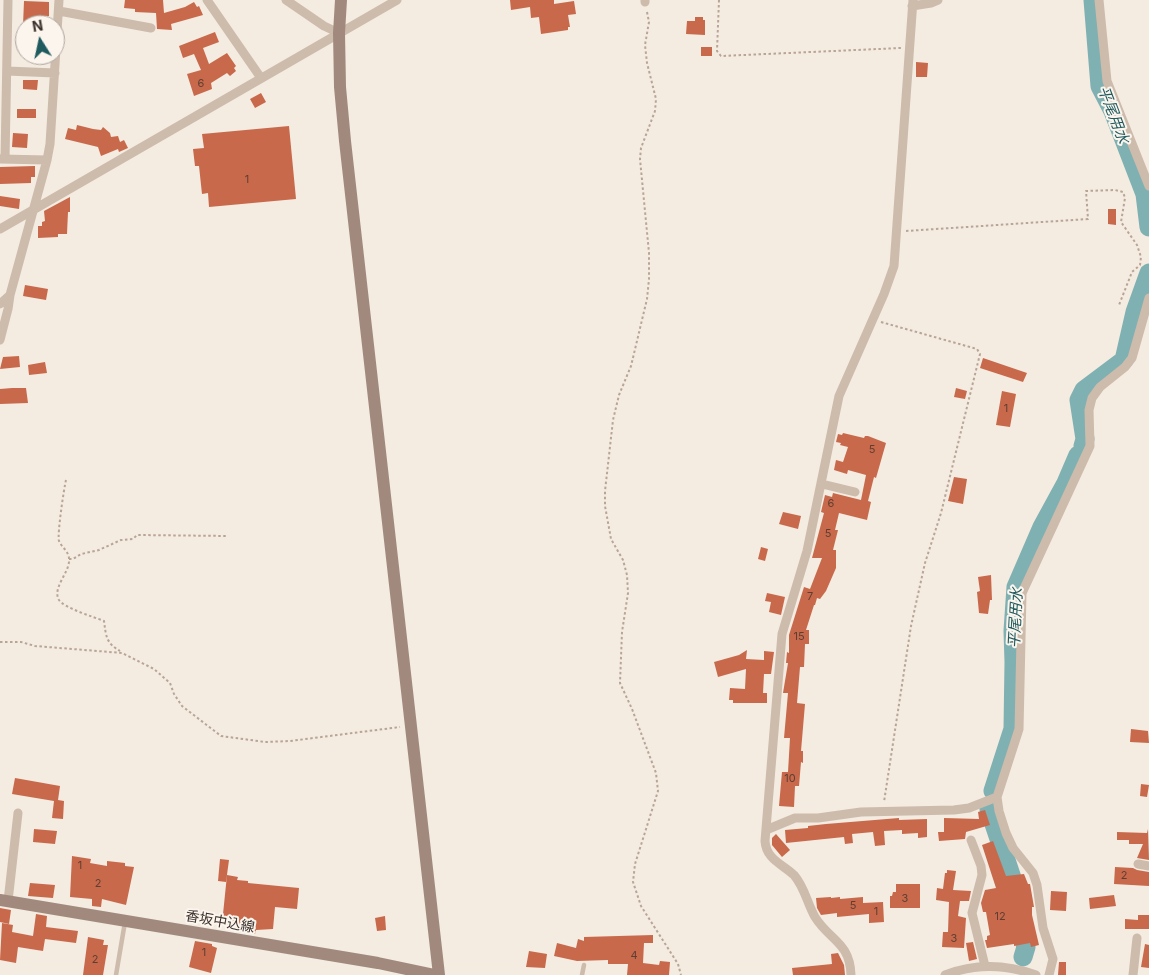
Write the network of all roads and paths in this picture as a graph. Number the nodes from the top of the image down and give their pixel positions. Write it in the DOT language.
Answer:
graph roads {
  1 [pos="8,0"];
  2 [pos="59,0"];
  3 [pos="207,0"];
  4 [pos="286,0"];
  5 [pos="341,0"];
  6 [pos="397,0"];
  7 [pos="719,0"];
  8 [pos="938,0"];
  9 [pos="1099,0"];
  10 [pos="645,1"];
  11 [pos="913,3"];
  12 [pos="59,11"];
  13 [pos="4,13"];
  14 [pos="151,28"];
  15 [pos="338,33"];
  16 [pos="908,48"];
  17 [pos="7,71"];
  18 [pos="55,73"];
  19 [pos="261,78"];
  20 [pos="3,160"];
  21 [pos="47,160"];
  22 [pos="1149,186"];
  23 [pos="32,211"];
  24 [pos="0,229"];
  25 [pos="896,232"];
  26 [pos="10,295"];
  27 [pos="1149,298"];
  28 [pos="0,304"];
  29 [pos="1119,305"];
  30 [pos="873,320"];
  31 [pos="0,340"];
  32 [pos="66,480"];
  33 [pos="822,484"];
  34 [pos="855,492"];
  35 [pos="228,536"];
  36 [pos="69,559"];
  37 [pos="0,642"];
  38 [pos="122,652"];
  39 [pos="410,725"];
  40 [pos="998,797"];
  41 [pos="883,812"];
  42 [pos="18,813"];
  43 [pos="766,830"];
  44 [pos="971,840"];
  45 [pos="1138,864"];
  46 [pos="1149,866"];
  47 [pos="4,901"];
  48 [pos="125,922"];
  49 [pos="1137,938"];
  50 [pos="584,965"];
  51 [pos="985,966"];
  52 [pos="1031,974"];
  53 [pos="116,975"];
  54 [pos="435,975"];
  55 [pos="439,975"];
  56 [pos="582,975"];
  57 [pos="681,975"];
  58 [pos="851,975"];
  59 [pos="945,975"];
  60 [pos="1049,975"];
  61 [pos="1133,975"];
  1 -- 13 [label="street"];
  2 -- 12 [label="street"];
  3 -- 19 [label="street"];
  4 -- 15 [label="street"];
  5 -- 15 [label="street"];
  6 -- 15 [label="street"];
  7 -- 16 [label="path"];
  8 -- 11 [label="street"];
  9 -- 22 [label="street"];
  10 -- 57 [label="path"];
  11 -- 16 [label="street"];
  12 -- 14 [label="street"];
  12 -- 18 [label="street"];
  13 -- 17 [label="street"];
  15 -- 19 [label="street"];
  15 -- 39 [label="street"];
  16 -- 25 [label="street"];
  17 -- 18 [label="street"];
  17 -- 20 [label="street"];
  18 -- 21 [label="street"];
  19 -- 23 [label="street"];
  20 -- 21 [label="street"];
  21 -- 23 [label="street"];
  23 -- 24 [label="street"];
  23 -- 26 [label="street"];
  25 -- 29 [label="path"];
  25 -- 30 [label="street"];
  26 -- 28 [label="street"];
  26 -- 31 [label="street"];
  27 -- 40 [label="street"];
  30 -- 33 [label="street"];
  30 -- 41 [label="path"];
  32 -- 36 [label="path"];
  33 -- 34 [label="street"];
  33 -- 43 [label="street"];
  35 -- 36 [label="path"];
  36 -- 38 [label="path"];
  37 -- 38 [label="path"];
  38 -- 39 [label="path"];
  39 -- 55 [label="street"];
  40 -- 41 [label="street"];
  40 -- 60 [label="street"];
  41 -- 43 [label="street"];
  42 -- 47 [label="street"];
  43 -- 58 [label="street"];
  44 -- 51 [label="street"];
  45 -- 46 [label="street"];
  47 -- 48 [label="street, 香坂中込線"];
  48 -- 53 [label="lane"];
  48 -- 54 [label="street, 香坂中込線"];
  49 -- 61 [label="street"];
  50 -- 56 [label="lane"];
  51 -- 52 [label="street"];
  51 -- 59 [label="street"];
}
